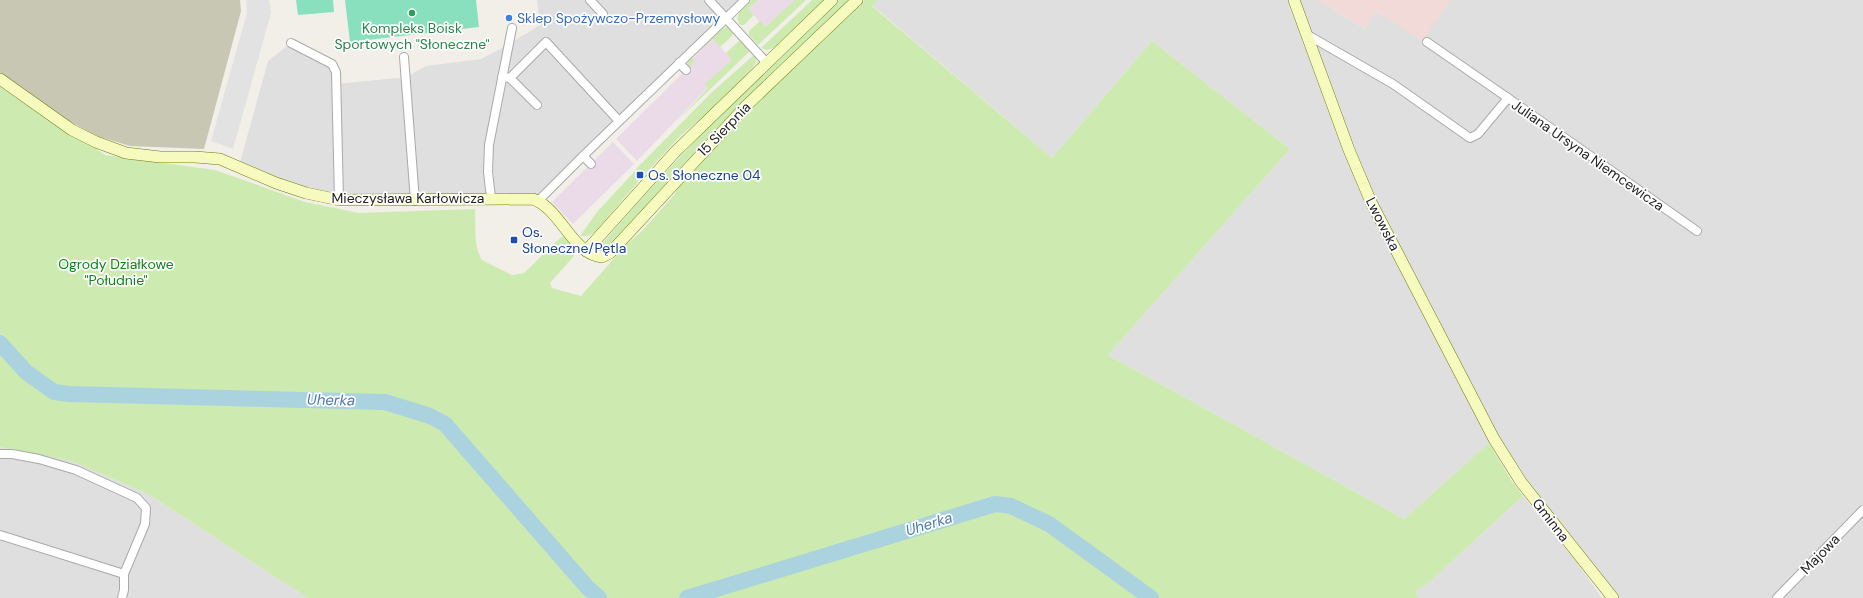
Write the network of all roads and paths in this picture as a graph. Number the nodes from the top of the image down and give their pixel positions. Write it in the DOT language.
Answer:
graph roads {
  1 [pos="590,0"];
  2 [pos="709,0"];
  3 [pos="745,0"];
  4 [pos="832,0"];
  5 [pos="857,0"];
  6 [pos="1294,0"];
  7 [pos="603,14"];
  8 [pos="725,18"];
  9 [pos="512,28"];
  10 [pos="1306,34"];
  11 [pos="1427,42"];
  12 [pos="291,43"];
  13 [pos="404,57"];
  14 [pos="679,62"];
  15 [pos="766,62"];
  16 [pos="686,70"];
  17 [pos="506,77"];
  18 [pos="0,79"];
  19 [pos="1508,98"];
  20 [pos="537,105"];
  21 [pos="619,121"];
  22 [pos="583,156"];
  23 [pos="591,164"];
  24 [pos="491,198"];
  25 [pos="339,200"];
  26 [pos="415,201"];
  27 [pos="538,201"];
  28 [pos="1697,232"];
  29 [pos="586,251"];
  30 [pos="1494,439"];
  31 [pos="0,454"];
  32 [pos="1863,510"];
  33 [pos="0,535"];
  34 [pos="124,574"];
  35 [pos="122,598"];
  36 [pos="1613,598"];
  37 [pos="1777,598"];
  1 -- 7 [label="street"];
  2 -- 8 [label="street"];
  3 -- 8 [label="street"];
  4 -- 15 [label="street, 15 Sierpnia"];
  5 -- 29 [label="street, 15 Sierpnia"];
  6 -- 10 [label="street, Lwowska"];
  8 -- 14 [label="street"];
  8 -- 15 [label="street"];
  9 -- 17 [label="street"];
  10 -- 19 [label="street, Juliana Ursyna Niemcewicza"];
  10 -- 30 [label="street, Lwowska"];
  11 -- 19 [label="street"];
  12 -- 25 [label="street"];
  13 -- 26 [label="street"];
  14 -- 16 [label="street"];
  14 -- 21 [label="street"];
  15 -- 29 [label="street, 15 Sierpnia"];
  17 -- 20 [label="street"];
  17 -- 21 [label="street"];
  17 -- 24 [label="street"];
  18 -- 25 [label="street, Mieczysława Karłowicza"];
  19 -- 28 [label="street, Juliana Ursyna Niemcewicza"];
  21 -- 22 [label="street"];
  22 -- 23 [label="street"];
  22 -- 27 [label="street"];
  24 -- 26 [label="street, Mieczysława Karłowicza"];
  24 -- 27 [label="street, Mieczysława Karłowicza"];
  25 -- 26 [label="street, Mieczysława Karłowicza"];
  27 -- 29 [label="street"];
  30 -- 36 [label="street, Gminna"];
  31 -- 34 [label="street"];
  32 -- 37 [label="street, Majowa"];
  33 -- 34 [label="street"];
  34 -- 35 [label="street"];
}
